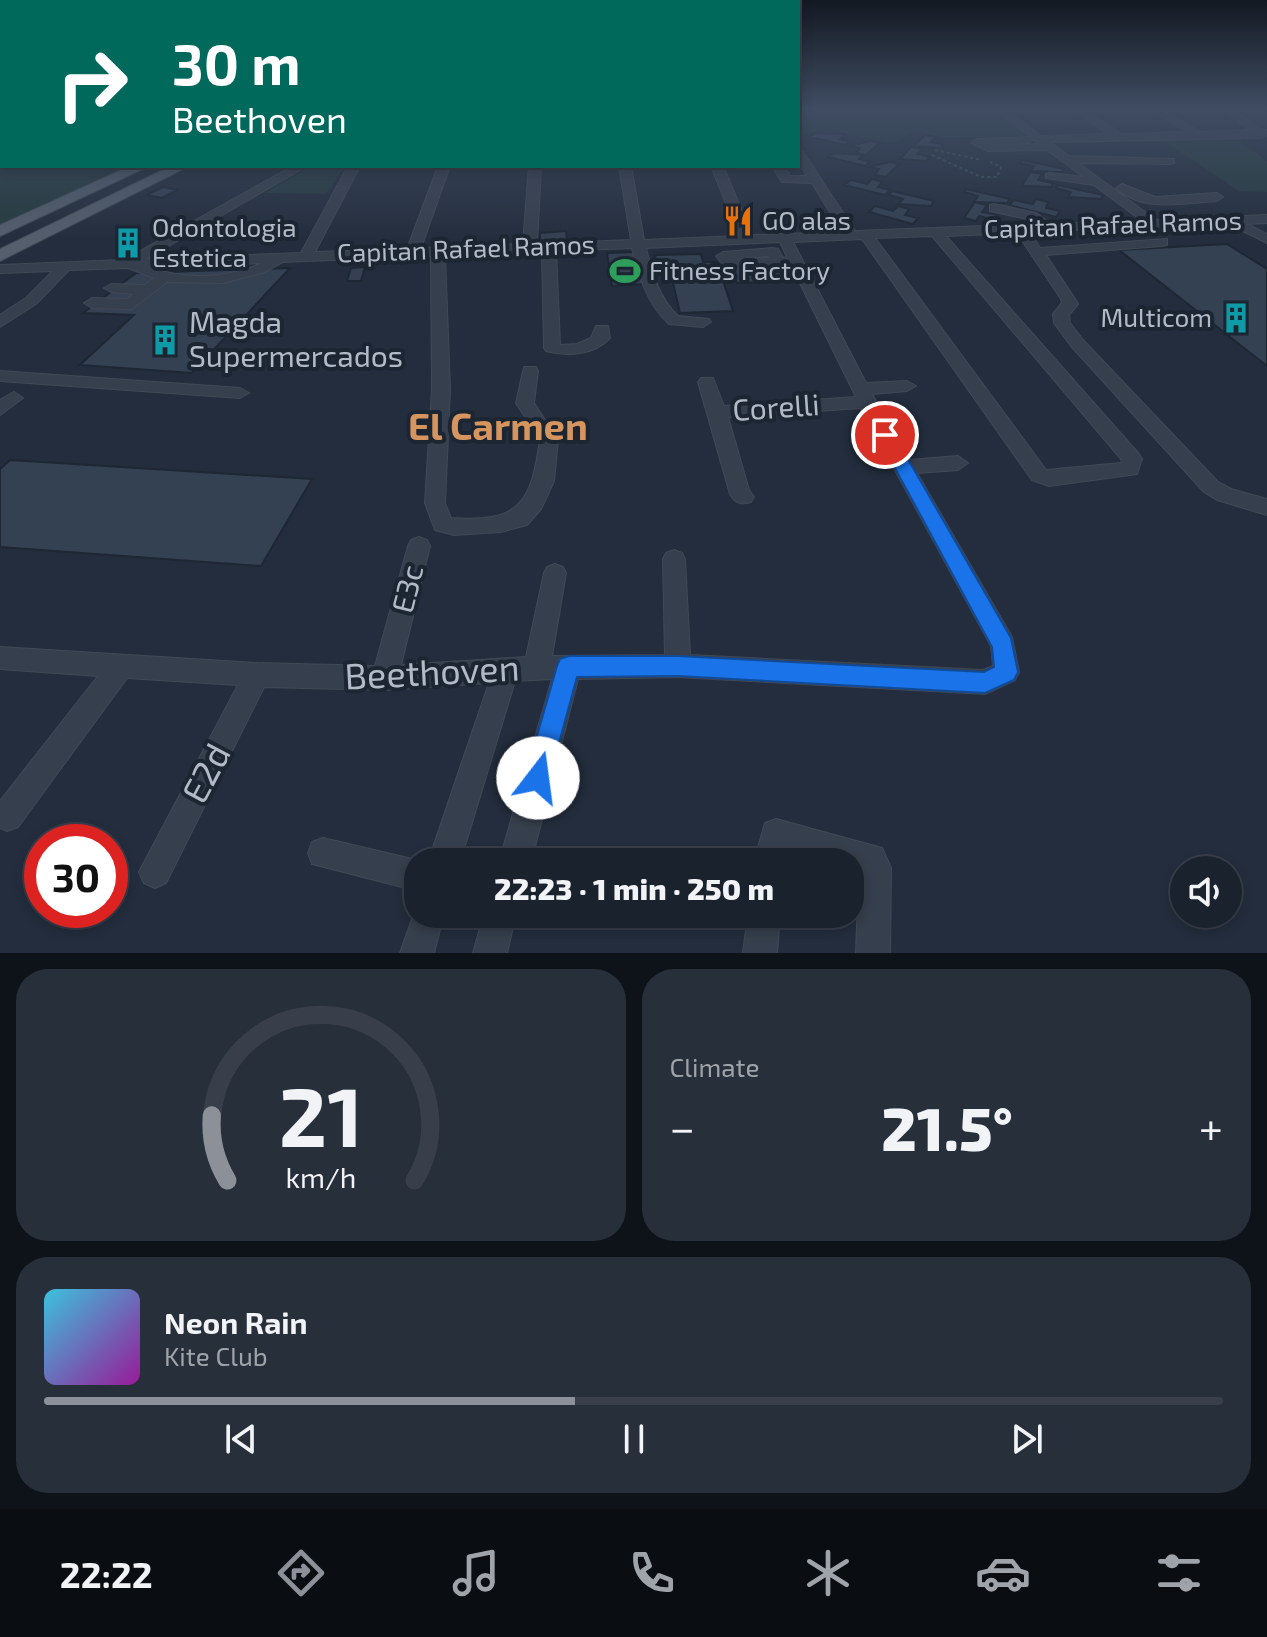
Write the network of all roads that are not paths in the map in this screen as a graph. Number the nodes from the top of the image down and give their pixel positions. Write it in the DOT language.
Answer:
graph roads {
  1 [pos="1055,152"];
  2 [pos="1065,159"];
  3 [pos="1084,159"];
  4 [pos="1170,161"];
  5 [pos="802,165"];
  6 [pos="138,168"];
  7 [pos="147,168"];
  8 [pos="167,168"];
  9 [pos="178,168"];
  10 [pos="297,168"];
  11 [pos="353,168"];
  12 [pos="443,168"];
  13 [pos="535,168"];
  14 [pos="625,168"];
  15 [pos="718,168"];
  16 [pos="779,168"];
  17 [pos="1050,176"];
  18 [pos="815,179"];
  19 [pos="1098,183"];
  20 [pos="1217,197"];
  21 [pos="994,208"];
  22 [pos="1267,219"];
  23 [pos="1230,220"];
  24 [pos="1153,223"];
  25 [pos="1050,228"];
  26 [pos="1021,229"];
  27 [pos="0,231"];
  28 [pos="939,236"];
  29 [pos="784,237"];
  30 [pos="0,238"];
  31 [pos="862,238"];
  32 [pos="747,239"];
  33 [pos="1267,239"];
  34 [pos="1162,242"];
  35 [pos="638,243"];
  36 [pos="549,246"];
  37 [pos="530,247"];
  38 [pos="0,249"];
  39 [pos="438,250"];
  40 [pos="413,252"];
  41 [pos="1038,252"];
  42 [pos="307,255"];
  43 [pos="0,256"];
  44 [pos="287,256"];
  45 [pos="129,263"];
  46 [pos="66,266"];
  47 [pos="0,269"];
  48 [pos="164,277"];
  49 [pos="111,288"];
  50 [pos="147,290"];
  51 [pos="92,303"];
  52 [pos="0,322"];
  53 [pos="703,322"];
  54 [pos="602,329"];
  55 [pos="530,371"];
  56 [pos="0,376"];
  57 [pos="707,382"];
  58 [pos="907,386"];
  59 [pos="240,393"];
  60 [pos="863,396"];
  61 [pos="717,412"];
  62 [pos="958,463"];
  63 [pos="903,467"];
  64 [pos="744,497"];
  65 [pos="1267,507"];
  66 [pos="419,546"];
  67 [pos="674,559"];
  68 [pos="555,573"];
  69 [pos="0,658"];
  70 [pos="121,666"];
  71 [pos="569,666"];
  72 [pos="678,666"];
  73 [pos="537,668"];
  74 [pos="506,670"];
  75 [pos="257,675"];
  76 [pos="385,678"];
  77 [pos="7,816"];
  78 [pos="449,848"];
  79 [pos="519,848"];
  80 [pos="773,848"];
  81 [pos="829,848"];
  82 [pos="323,853"];
  83 [pos="864,857"];
  84 [pos="155,872"];
  85 [pos="404,872"];
  86 [pos="424,928"];
  87 [pos="496,928"];
  88 [pos="763,928"];
  89 [pos="417,953"];
  90 [pos="490,953"];
  91 [pos="760,953"];
  92 [pos="873,953"];
  1 -- 2 [label="street"];
  2 -- 3 [label="street"];
  2 -- 19 [label="street"];
  3 -- 4 [label="street"];
  3 -- 20 [label="street"];
  5 -- 18 [label="street"];
  6 -- 27 [label="main road"];
  7 -- 30 [label="main road"];
  8 -- 38 [label="main road"];
  9 -- 43 [label="main road"];
  10 -- 45 [label="street"];
  11 -- 42 [label="street"];
  12 -- 40 [label="street"];
  13 -- 37 [label="street"];
  14 -- 35 [label="street"];
  15 -- 32 [label="street"];
  16 -- 18 [label="street"];
  17 -- 19 [label="street"];
  18 -- 31 [label="street"];
  19 -- 24 [label="street"];
  21 -- 25 [label="street"];
  22 -- 23 [label="street, Capitan Rafael Ramos"];
  23 -- 24 [label="street, Capitan Rafael Ramos"];
  23 -- 33 [label="street"];
  24 -- 25 [label="street, Capitan Rafael Ramos"];
  25 -- 26 [label="street, Capitan Rafael Ramos"];
  26 -- 28 [label="street, Capitan Rafael Ramos"];
  26 -- 41 [label="street"];
  28 -- 31 [label="street, Capitan Rafael Ramos"];
  28 -- 31 [label="street"];
  29 -- 31 [label="street, Capitan Rafael Ramos"];
  29 -- 32 [label="street, Capitan Rafael Ramos"];
  29 -- 60 [label="street"];
  32 -- 35 [label="street, Capitan Rafael Ramos"];
  34 -- 41 [label="street"];
  35 -- 36 [label="street, Capitan Rafael Ramos"];
  35 -- 53 [label="street"];
  36 -- 37 [label="street, Capitan Rafael Ramos"];
  36 -- 54 [label="street"];
  37 -- 39 [label="street, Capitan Rafael Ramos"];
  39 -- 40 [label="street, Capitan Rafael Ramos"];
  39 -- 55 [label="street"];
  40 -- 42 [label="street, Capitan Rafael Ramos"];
  41 -- 65 [label="street"];
  42 -- 44 [label="street, Capitan Rafael Ramos"];
  44 -- 45 [label="street, Capitan Rafael Ramos"];
  44 -- 48 [label="street"];
  45 -- 46 [label="street, Capitan Rafael Ramos"];
  45 -- 48 [label="street"];
  46 -- 47 [label="street, Capitan Rafael Ramos"];
  46 -- 52 [label="street"];
  48 -- 50 [label="street"];
  49 -- 50 [label="street"];
  50 -- 51 [label="street"];
  56 -- 59 [label="street"];
  57 -- 61 [label="street, Corelli"];
  58 -- 60 [label="street, Corelli"];
  60 -- 61 [label="street, Corelli"];
  60 -- 63 [label="street"];
  61 -- 64 [label="street"];
  62 -- 63 [label="street"];
  63 -- 72 [label="street, Beethoven"];
  66 -- 76 [label="street, E3c"];
  67 -- 72 [label="street"];
  68 -- 73 [label="street"];
  69 -- 70 [label="street, Beethoven"];
  70 -- 75 [label="street, Beethoven"];
  70 -- 77 [label="street"];
  71 -- 72 [label="street, Beethoven"];
  71 -- 73 [label="street, Beethoven"];
  71 -- 79 [label="street"];
  73 -- 74 [label="street, Beethoven"];
  74 -- 76 [label="street, Beethoven"];
  74 -- 78 [label="street"];
  75 -- 76 [label="street, Beethoven"];
  75 -- 84 [label="street, E2d"];
  80 -- 81 [label="street"];
  82 -- 85 [label="street"];
  83 -- 92 [label="street"];
  86 -- 89 [label="street"];
  87 -- 90 [label="street"];
  88 -- 91 [label="street"];
}
